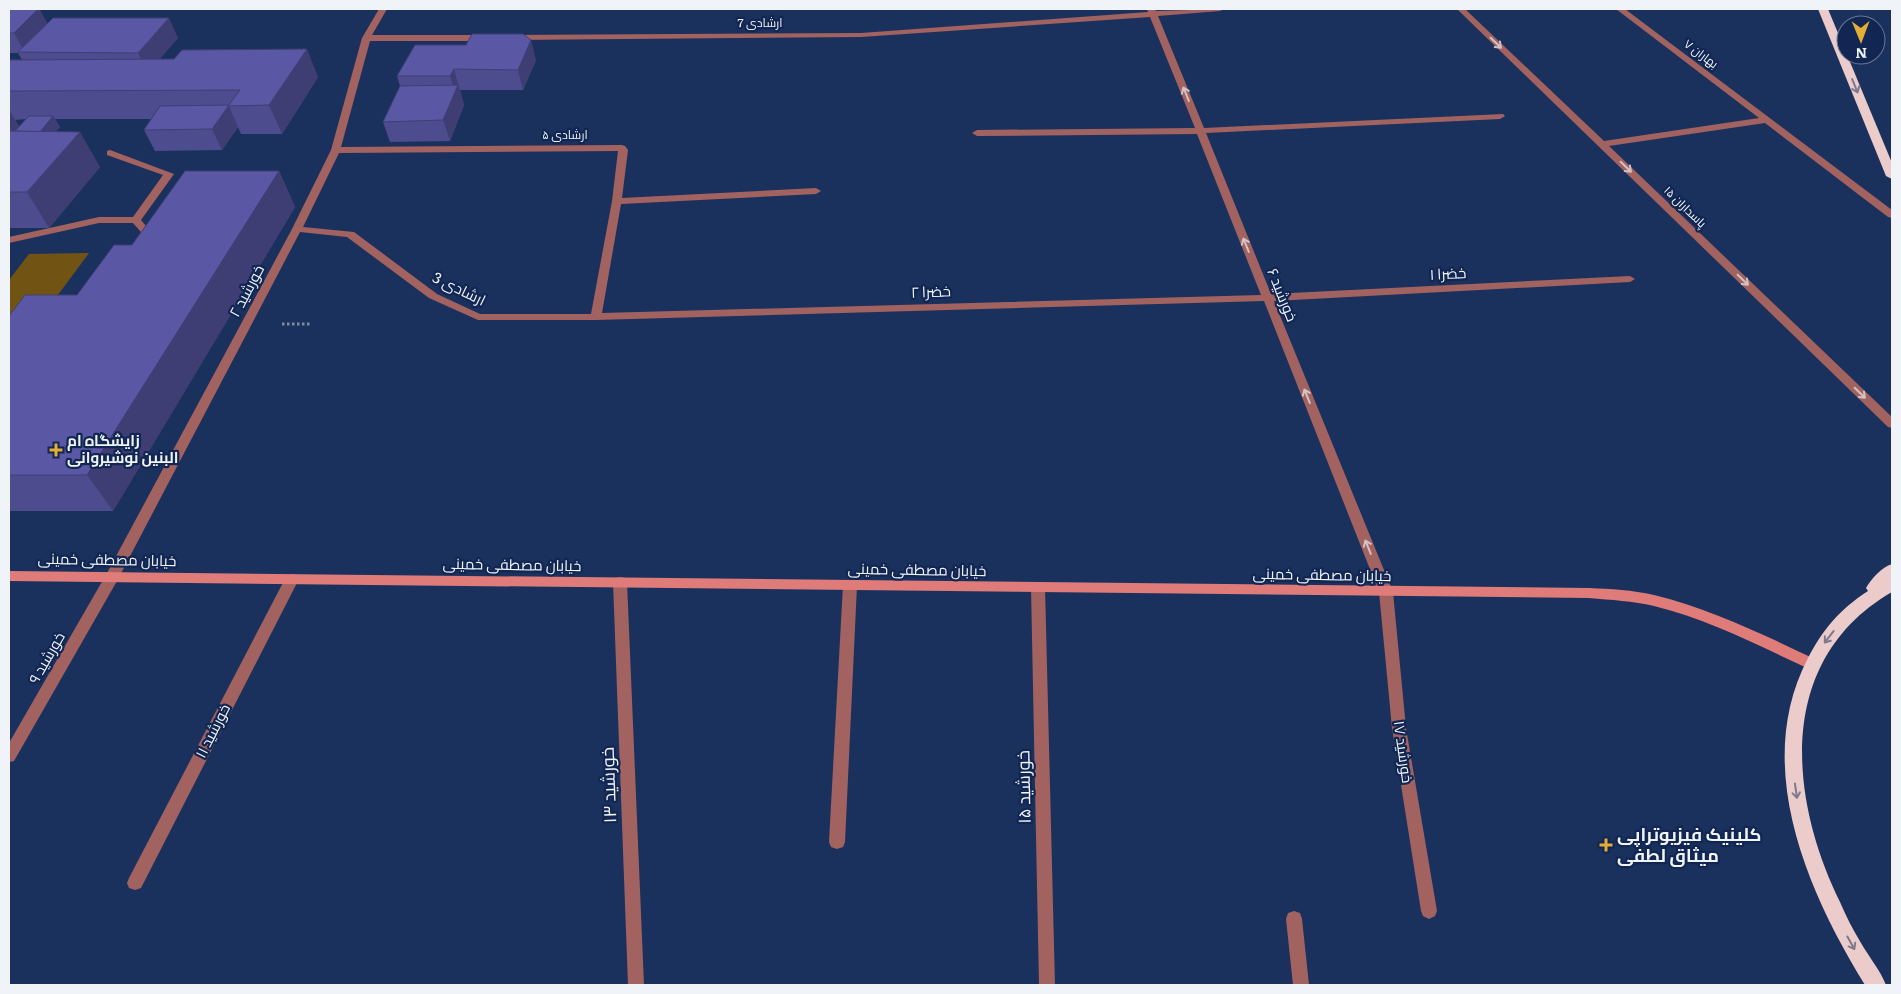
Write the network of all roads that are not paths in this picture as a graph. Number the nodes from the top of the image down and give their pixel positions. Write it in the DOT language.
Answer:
graph roads {
  1 [pos="383,9"];
  2 [pos="1220,9"];
  3 [pos="1461,9"];
  4 [pos="1620,9"];
  5 [pos="1823,9"];
  6 [pos="1152,12"];
  7 [pos="366,38"];
  8 [pos="494,38"];
  9 [pos="504,38"];
  10 [pos="1500,116"];
  11 [pos="1766,120"];
  12 [pos="1200,131"];
  13 [pos="977,132"];
  14 [pos="1602,144"];
  15 [pos="336,150"];
  16 [pos="110,153"];
  17 [pos="1892,176"];
  18 [pos="816,191"];
  19 [pos="616,201"];
  20 [pos="1892,216"];
  21 [pos="136,220"];
  22 [pos="296,229"];
  23 [pos="9,240"];
  24 [pos="136,248"];
  25 [pos="1630,279"];
  26 [pos="1268,298"];
  27 [pos="596,316"];
  28 [pos="1892,424"];
  29 [pos="1892,570"];
  30 [pos="9,576"];
  31 [pos="112,577"];
  32 [pos="292,579"];
  33 [pos="620,582"];
  34 [pos="1892,584"];
  35 [pos="850,585"];
  36 [pos="1038,587"];
  37 [pos="1386,592"];
  38 [pos="1845,617"];
  39 [pos="1812,664"];
  40 [pos="9,756"];
  41 [pos="837,842"];
  42 [pos="135,883"];
  43 [pos="1429,911"];
  44 [pos="1294,919"];
  45 [pos="636,985"];
  46 [pos="1047,985"];
  47 [pos="1301,985"];
  48 [pos="1876,985"];
  1 -- 7 [label="street, خورشید ۲"];
  2 -- 6 [label="street, ارشادی 7"];
  3 -- 14 [label="street, پاسداران ۱۵, one-way"];
  4 -- 11 [label="street, بهاران ۷"];
  5 -- 17 [label="highway, one-way"];
  6 -- 9 [label="street, ارشادی 7"];
  12 -- 6 [label="street, خورشید ۶, one-way"];
  7 -- 8 [label="street"];
  7 -- 15 [label="street, خورشید ۲"];
  10 -- 12 [label="street"];
  11 -- 14 [label="street"];
  11 -- 20 [label="street, بهاران ۷"];
  12 -- 13 [label="street"];
  26 -- 12 [label="street, خورشید ۶, one-way"];
  14 -- 28 [label="street, پاسداران ۱۵, one-way"];
  15 -- 19 [label="street, ارشادی ۵"];
  15 -- 22 [label="street, خورشید ۲"];
  16 -- 21 [label="street"];
  18 -- 19 [label="street"];
  19 -- 27 [label="street, ارشادی ۵"];
  21 -- 23 [label="street"];
  21 -- 24 [label="street"];
  22 -- 27 [label="street, ارشادی 3"];
  22 -- 31 [label="street, خورشید ۲"];
  25 -- 26 [label="street, خضرا ۱"];
  26 -- 27 [label="street, خضرا ۲"];
  37 -- 26 [label="street, خورشید ۶, one-way"];
  29 -- 38 [label="highway"];
  30 -- 31 [label="main road, خیابان مصطفی خمینی"];
  31 -- 32 [label="main road, خیابان مصطفی خمینی"];
  31 -- 40 [label="street, خورشید ۹"];
  32 -- 33 [label="main road, خیابان مصطفی خمینی"];
  32 -- 42 [label="street, خورشید ۱۱"];
  33 -- 35 [label="main road, خیابان مصطفی خمینی"];
  33 -- 45 [label="street, خورشید ۱۳"];
  34 -- 38 [label="highway"];
  35 -- 36 [label="main road, خیابان مصطفی خمینی"];
  35 -- 41 [label="street"];
  36 -- 37 [label="main road, خیابان مصطفی خمینی"];
  36 -- 46 [label="street, خورشید ۱۵"];
  37 -- 39 [label="main road, خیابان مصطفی خمینی"];
  37 -- 43 [label="street, خورشید ۱۷"];
  38 -- 39 [label="highway, one-way"];
  39 -- 48 [label="highway, one-way"];
  44 -- 47 [label="street"];
}
